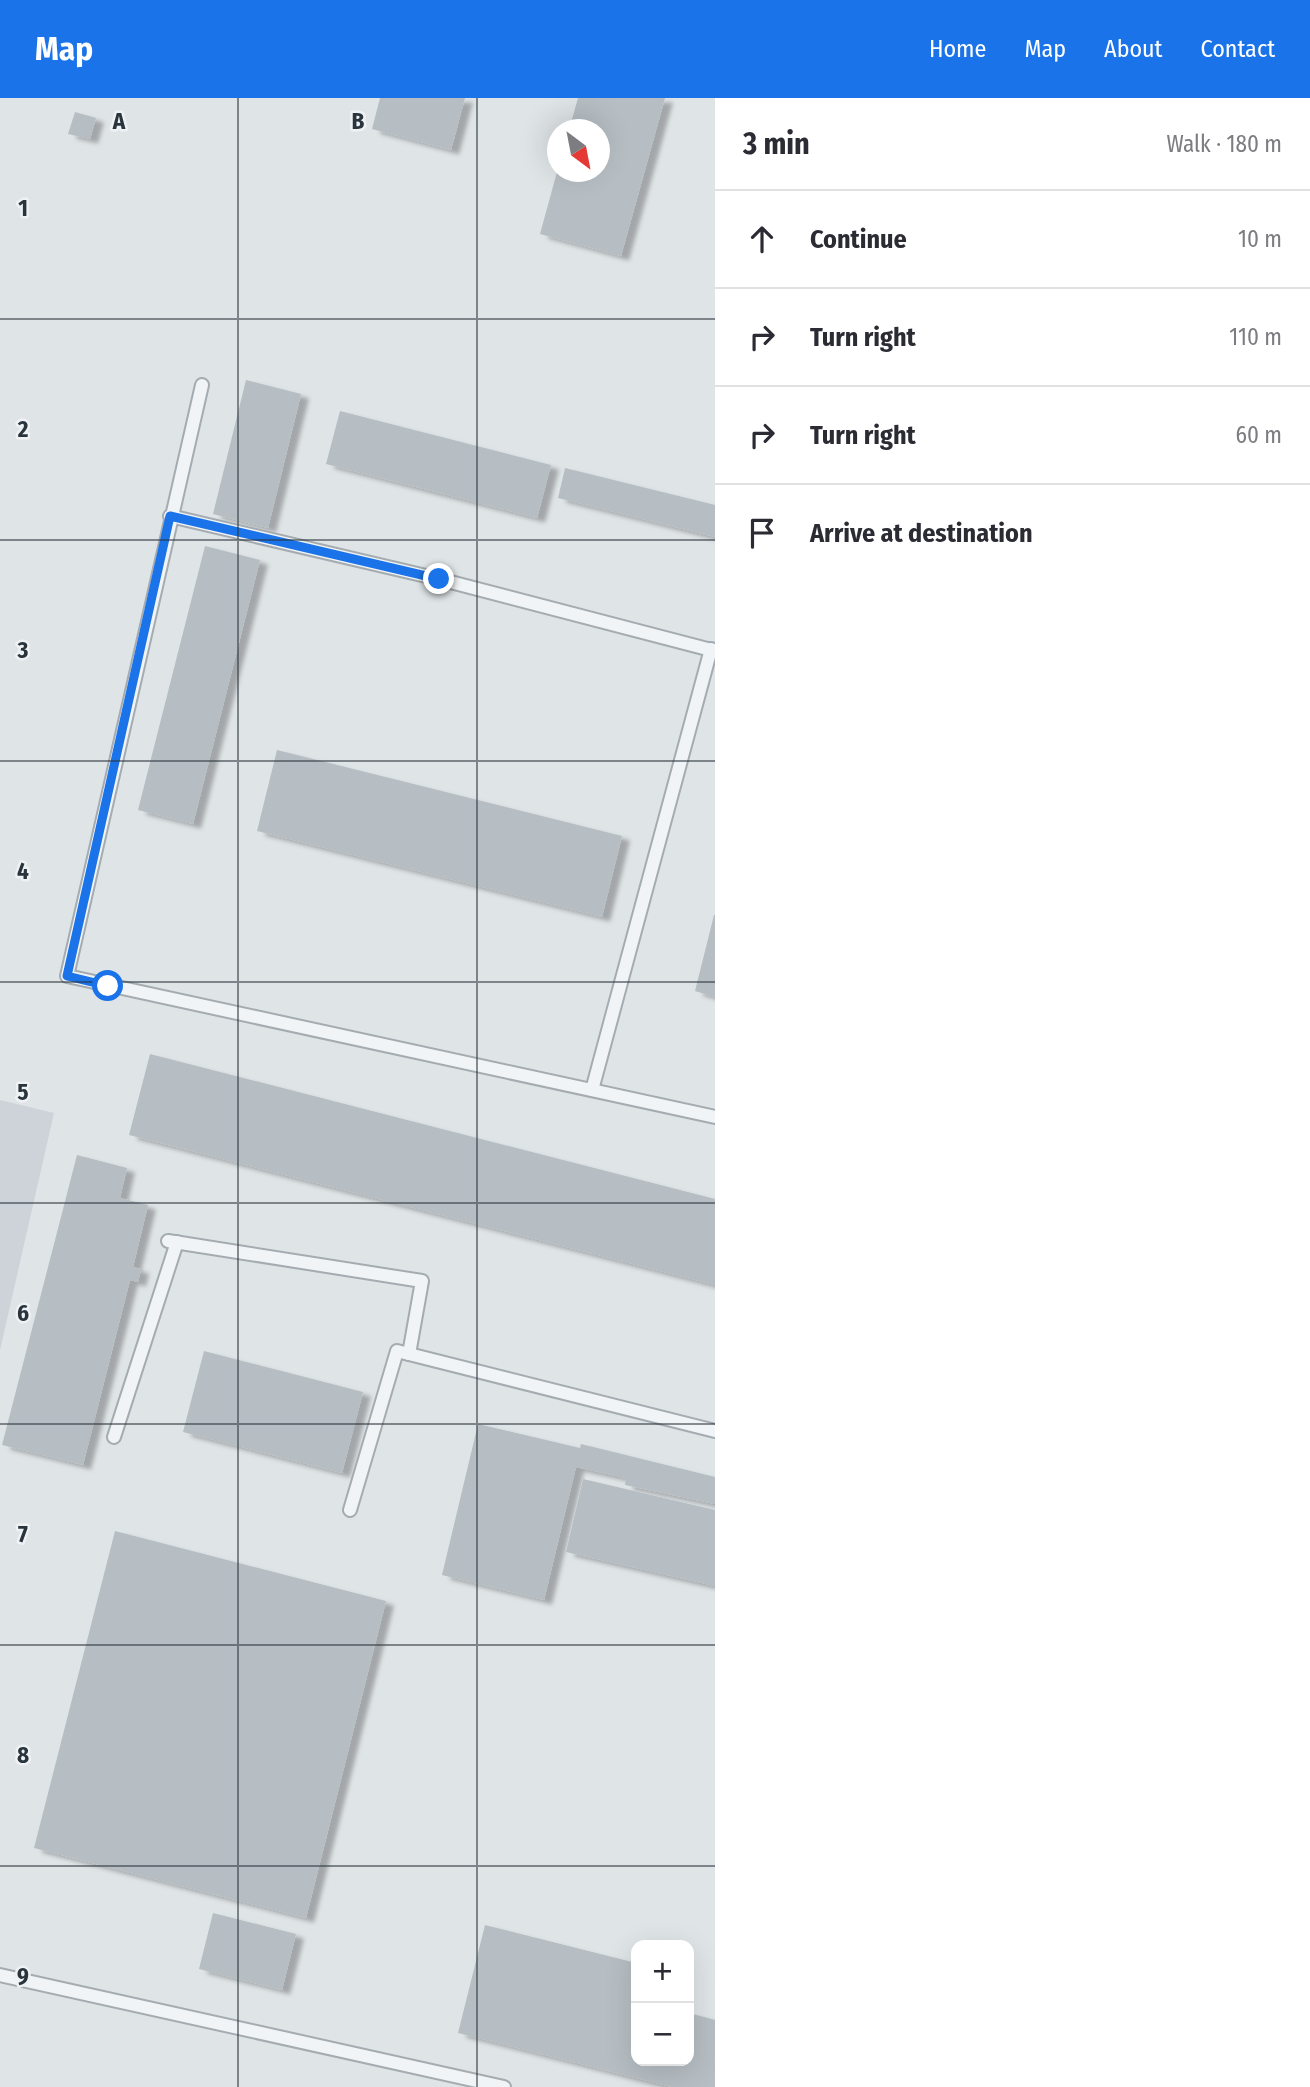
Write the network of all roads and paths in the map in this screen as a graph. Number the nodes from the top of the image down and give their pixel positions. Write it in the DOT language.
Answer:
graph roads {
  1 [pos="202,385"];
  2 [pos="170,516"];
  3 [pos="713,650"];
  4 [pos="592,1090"];
  5 [pos="715,1117"];
  6 [pos="409,1354"];
  7 [pos="715,1431"];
  8 [pos="114,1437"];
  9 [pos="350,1510"];
  10 [pos="0,1975"];
  11 [pos="504,2087"];
  1 -- 2 [label="lane"];
  2 -- 3 [label="lane"];
  2 -- 4 [label="lane"];
  3 -- 4 [label="lane"];
  4 -- 5 [label="lane"];
  6 -- 7 [label="lane"];
  6 -- 8 [label="lane"];
  6 -- 9 [label="lane"];
  10 -- 11 [label="lane"];
}
